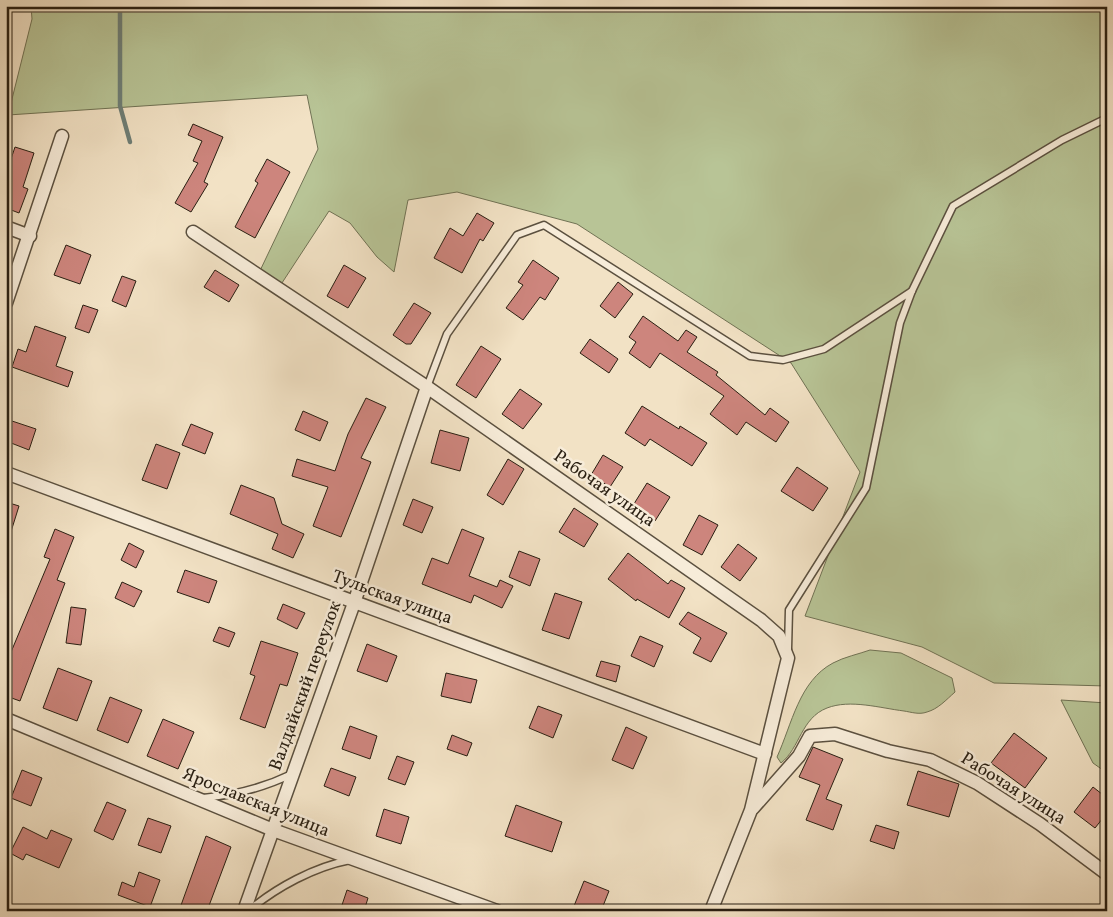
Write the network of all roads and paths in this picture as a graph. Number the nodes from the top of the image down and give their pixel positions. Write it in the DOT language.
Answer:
graph roads {
  1 [pos="1107,118"];
  2 [pos="62,136"];
  3 [pos="6,227"];
  4 [pos="193,232"];
  5 [pos="30,236"];
  6 [pos="912,290"];
  7 [pos="6,303"];
  8 [pos="427,387"];
  9 [pos="6,473"];
  10 [pos="354,603"];
  11 [pos="788,658"];
  12 [pos="6,720"];
  13 [pos="765,754"];
  14 [pos="293,774"];
  15 [pos="197,798"];
  16 [pos="751,810"];
  17 [pos="273,830"];
  18 [pos="354,860"];
  19 [pos="1107,874"];
  20 [pos="244,911"];
  21 [pos="248,911"];
  22 [pos="496,911"];
  23 [pos="711,911"];
  1 -- 6 [label="lane"];
  2 -- 5 [label="street"];
  3 -- 5 [label="street"];
  4 -- 8 [label="street, Рабочая улица"];
  5 -- 7 [label="street"];
  6 -- 8 [label="lane"];
  6 -- 11 [label="lane"];
  8 -- 10 [label="street, Валдайский переулок"];
  8 -- 11 [label="street, Рабочая улица"];
  9 -- 10 [label="street, Тульская улица"];
  10 -- 13 [label="street, Тульская улица"];
  10 -- 14 [label="street, Валдайский переулок"];
  11 -- 13 [label="street"];
  12 -- 15 [label="street, Ярославская улица"];
  13 -- 16 [label="street"];
  14 -- 15 [label="lane"];
  14 -- 17 [label="street, Валдайский переулок"];
  15 -- 17 [label="street, Ярославская улица"];
  16 -- 19 [label="street, Рабочая улица"];
  16 -- 23 [label="street"];
  17 -- 18 [label="street, Ярославская улица"];
  17 -- 20 [label="street, Валдайский переулок"];
  18 -- 21 [label="lane"];
  18 -- 22 [label="street, Ярославская улица"];
}
